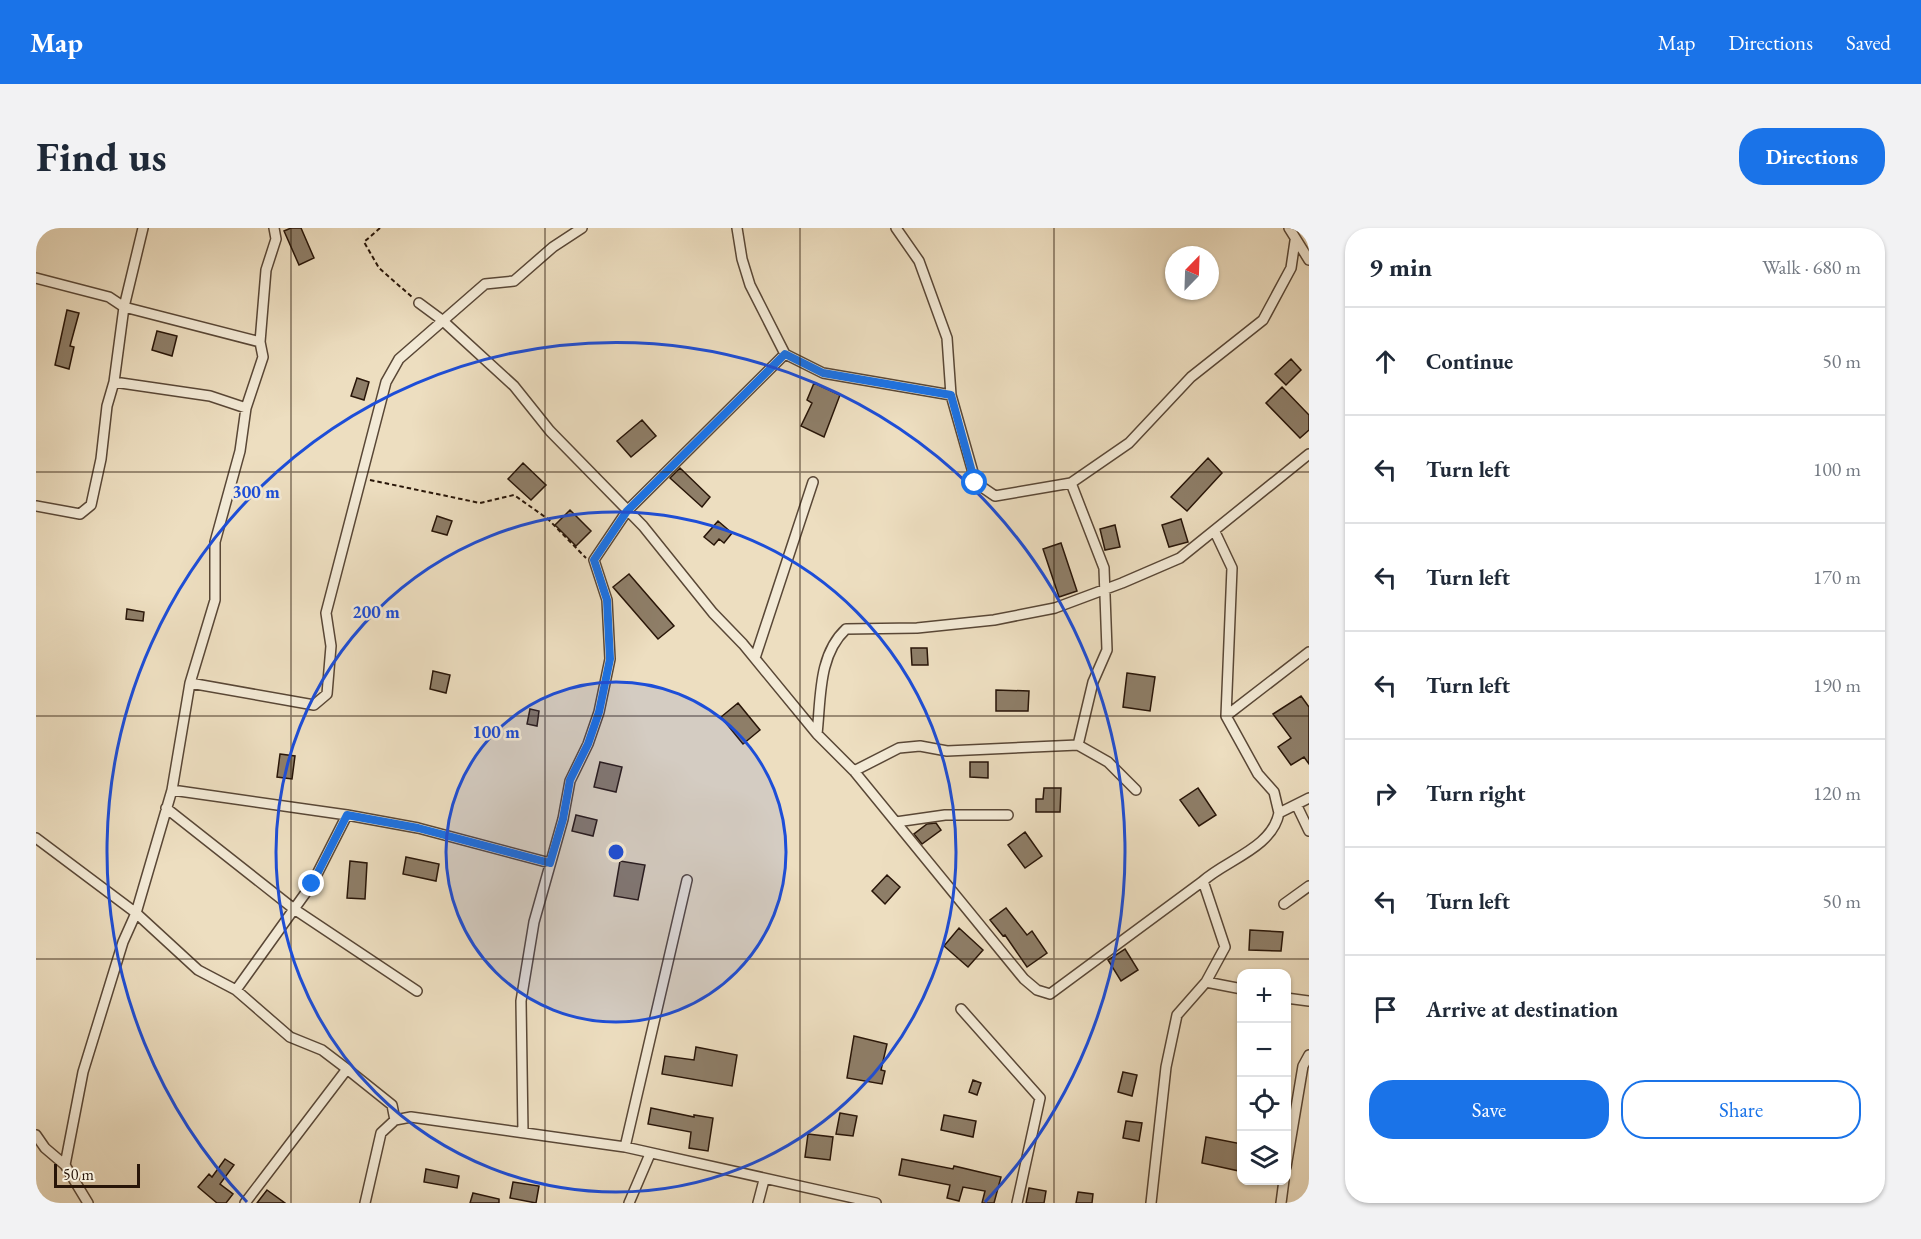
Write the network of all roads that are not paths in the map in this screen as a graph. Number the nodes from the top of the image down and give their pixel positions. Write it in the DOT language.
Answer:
graph roads {
  1 [pos="143,228"];
  2 [pos="274,228"];
  3 [pos="582,228"];
  4 [pos="737,228"];
  5 [pos="896,228"];
  6 [pos="1289,228"];
  7 [pos="1295,241"];
  8 [pos="1309,260"];
  9 [pos="36,278"];
  10 [pos="419,303"];
  11 [pos="124,308"];
  12 [pos="442,320"];
  13 [pos="261,342"];
  14 [pos="785,354"];
  15 [pos="114,382"];
  16 [pos="951,395"];
  17 [pos="246,408"];
  18 [pos="1309,454"];
  19 [pos="813,482"];
  20 [pos="1071,483"];
  21 [pos="36,506"];
  22 [pos="627,511"];
  23 [pos="1215,532"];
  24 [pos="1105,589"];
  25 [pos="1309,652"];
  26 [pos="755,658"];
  27 [pos="190,683"];
  28 [pos="1226,716"];
  29 [pos="817,734"];
  30 [pos="1078,745"];
  31 [pos="854,771"];
  32 [pos="172,790"];
  33 [pos="1136,790"];
  34 [pos="1309,798"];
  35 [pos="1297,806"];
  36 [pos="166,807"];
  37 [pos="1280,813"];
  38 [pos="347,815"];
  39 [pos="1008,815"];
  40 [pos="897,822"];
  41 [pos="1309,831"];
  42 [pos="36,838"];
  43 [pos="550,863"];
  44 [pos="687,880"];
  45 [pos="1203,881"];
  46 [pos="1309,886"];
  47 [pos="1284,904"];
  48 [pos="294,909"];
  49 [pos="136,913"];
  50 [pos="1206,982"];
  51 [pos="1237,988"];
  52 [pos="236,990"];
  53 [pos="417,991"];
  54 [pos="1291,999"];
  55 [pos="1309,1001"];
  56 [pos="961,1009"];
  57 [pos="1309,1054"];
  58 [pos="347,1069"];
  59 [pos="395,1120"];
  60 [pos="523,1132"];
  61 [pos="36,1136"];
  62 [pos="1291,1142"];
  63 [pos="625,1147"];
  64 [pos="650,1154"];
  65 [pos="64,1165"];
  66 [pos="764,1180"];
  67 [pos="1283,1185"];
  68 [pos="88,1203"];
  69 [pos="244,1203"];
  70 [pos="365,1203"];
  71 [pos="629,1203"];
  72 [pos="758,1203"];
  73 [pos="876,1203"];
  74 [pos="1017,1203"];
  75 [pos="1151,1203"];
  76 [pos="1281,1203"];
  1 -- 11 [label="street"];
  2 -- 13 [label="street"];
  3 -- 12 [label="street"];
  4 -- 14 [label="street"];
  5 -- 16 [label="street"];
  6 -- 7 [label="street"];
  7 -- 8 [label="street"];
  7 -- 20 [label="street"];
  9 -- 11 [label="street"];
  10 -- 12 [label="street"];
  11 -- 13 [label="street"];
  11 -- 15 [label="street"];
  12 -- 22 [label="street"];
  12 -- 27 [label="street"];
  13 -- 17 [label="street"];
  14 -- 16 [label="street"];
  14 -- 22 [label="street"];
  15 -- 17 [label="street"];
  15 -- 21 [label="street"];
  16 -- 20 [label="street"];
  17 -- 27 [label="street"];
  18 -- 23 [label="street"];
  19 -- 26 [label="street"];
  20 -- 24 [label="street"];
  22 -- 26 [label="street"];
  22 -- 43 [label="street"];
  23 -- 24 [label="street"];
  23 -- 28 [label="street"];
  24 -- 29 [label="street"];
  24 -- 30 [label="street"];
  25 -- 28 [label="street"];
  26 -- 29 [label="street"];
  27 -- 32 [label="street"];
  28 -- 37 [label="street"];
  29 -- 31 [label="street"];
  30 -- 31 [label="street"];
  30 -- 33 [label="street"];
  31 -- 40 [label="street"];
  32 -- 36 [label="street"];
  32 -- 38 [label="street"];
  34 -- 35 [label="street"];
  35 -- 37 [label="street"];
  35 -- 41 [label="street"];
  36 -- 48 [label="street"];
  36 -- 49 [label="street"];
  37 -- 45 [label="street"];
  38 -- 43 [label="street"];
  38 -- 48 [label="street"];
  39 -- 40 [label="street"];
  40 -- 45 [label="street"];
  42 -- 49 [label="street"];
  43 -- 60 [label="street"];
  44 -- 63 [label="street"];
  45 -- 50 [label="street"];
  46 -- 47 [label="street"];
  48 -- 52 [label="street"];
  48 -- 53 [label="street"];
  49 -- 52 [label="street"];
  49 -- 65 [label="street"];
  50 -- 51 [label="street"];
  50 -- 75 [label="street"];
  52 -- 58 [label="street"];
  54 -- 55 [label="street"];
  56 -- 74 [label="street"];
  57 -- 62 [label="street"];
  58 -- 59 [label="street"];
  58 -- 69 [label="street"];
  59 -- 60 [label="street"];
  59 -- 70 [label="street"];
  60 -- 63 [label="street"];
  61 -- 65 [label="street"];
  63 -- 64 [label="street"];
  64 -- 66 [label="street"];
  64 -- 71 [label="street"];
  65 -- 68 [label="street"];
  66 -- 72 [label="street"];
  66 -- 73 [label="street"];
  67 -- 76 [label="street"];
}
